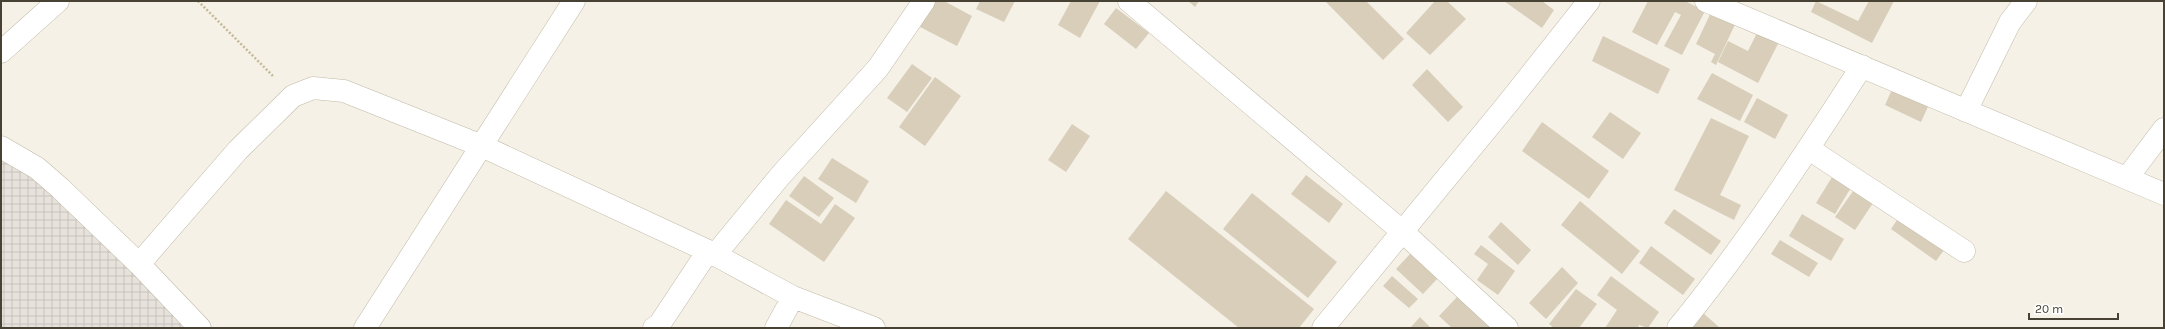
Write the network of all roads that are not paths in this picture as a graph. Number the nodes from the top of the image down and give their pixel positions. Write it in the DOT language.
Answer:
graph roads {
  1 [pos="58,1"];
  2 [pos="574,1"];
  3 [pos="924,1"];
  4 [pos="1129,1"];
  5 [pos="1589,1"];
  6 [pos="1706,1"];
  7 [pos="2026,1"];
  8 [pos="1,52"];
  9 [pos="1862,66"];
  10 [pos="1966,111"];
  11 [pos="2164,129"];
  12 [pos="482,146"];
  13 [pos="1,147"];
  14 [pos="1809,148"];
  15 [pos="2127,178"];
  16 [pos="2164,194"];
  17 [pos="1403,232"];
  18 [pos="720,246"];
  19 [pos="1964,251"];
  20 [pos="140,264"];
  21 [pos="793,297"];
  22 [pos="200,328"];
  23 [pos="365,328"];
  24 [pos="654,328"];
  25 [pos="776,328"];
  26 [pos="874,328"];
  27 [pos="1323,328"];
  28 [pos="1507,328"];
  29 [pos="1678,328"];
  1 -- 8 [label="street"];
  2 -- 12 [label="street"];
  3 -- 18 [label="street"];
  4 -- 17 [label="street"];
  5 -- 17 [label="street"];
  6 -- 9 [label="street"];
  7 -- 10 [label="street"];
  9 -- 10 [label="street"];
  9 -- 14 [label="street"];
  10 -- 15 [label="street"];
  11 -- 15 [label="street"];
  12 -- 18 [label="street"];
  12 -- 20 [label="street"];
  12 -- 23 [label="street"];
  13 -- 20 [label="street"];
  14 -- 19 [label="street"];
  14 -- 29 [label="street"];
  15 -- 16 [label="street"];
  17 -- 27 [label="street"];
  17 -- 28 [label="street"];
  18 -- 21 [label="street"];
  18 -- 24 [label="street"];
  20 -- 22 [label="street"];
  21 -- 25 [label="street"];
  21 -- 26 [label="street"];
}
